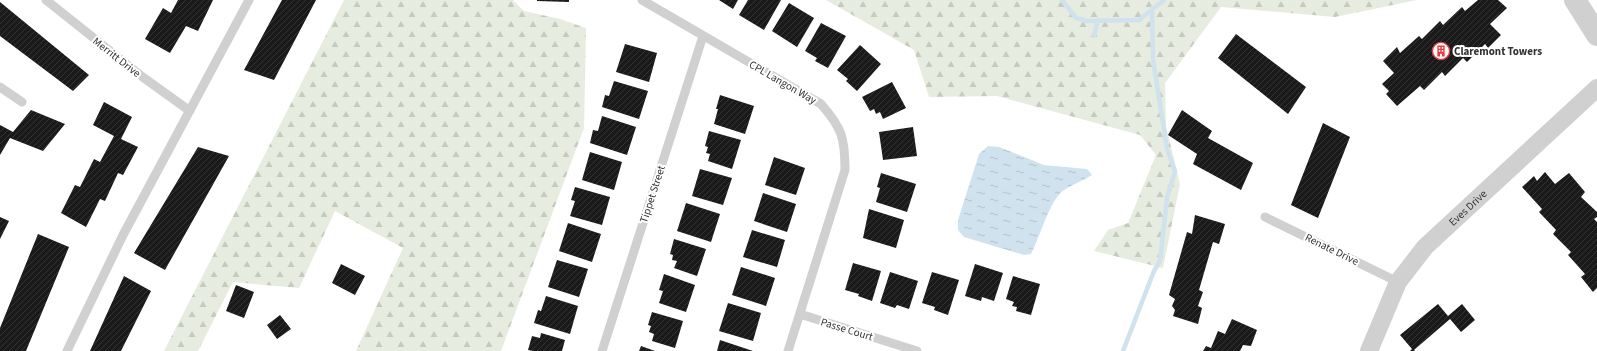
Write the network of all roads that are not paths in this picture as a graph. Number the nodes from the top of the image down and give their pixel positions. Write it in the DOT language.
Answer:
graph roads {
  1 [pos="249,0"];
  2 [pos="642,0"];
  3 [pos="1575,0"];
  4 [pos="49,1"];
  5 [pos="1597,35"];
  6 [pos="703,36"];
  7 [pos="0,87"];
  8 [pos="1597,88"];
  9 [pos="22,102"];
  10 [pos="190,111"];
  11 [pos="1265,217"];
  12 [pos="1398,282"];
  13 [pos="800,314"];
  14 [pos="67,351"];
  15 [pos="602,351"];
  16 [pos="788,351"];
  17 [pos="917,351"];
  18 [pos="1370,351"];
  1 -- 10 [label="lane"];
  2 -- 6 [label="lane, CPL Langon Way"];
  3 -- 5 [label="street"];
  4 -- 10 [label="lane, Merritt Drive"];
  6 -- 13 [label="lane, CPL Langon Way"];
  6 -- 15 [label="lane, Tippet Street"];
  7 -- 9 [label="lane"];
  8 -- 12 [label="street, Eves Drive"];
  10 -- 14 [label="lane"];
  11 -- 12 [label="lane, Renate Drive"];
  12 -- 18 [label="street, Eves Drive"];
  13 -- 16 [label="lane, CPL Langon Way"];
  13 -- 17 [label="lane, Passe Court"];
}
